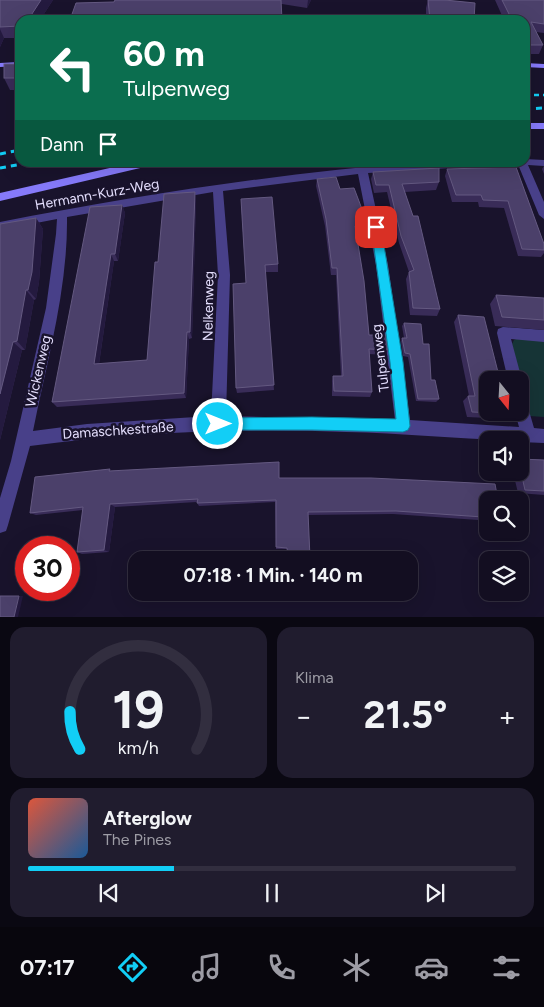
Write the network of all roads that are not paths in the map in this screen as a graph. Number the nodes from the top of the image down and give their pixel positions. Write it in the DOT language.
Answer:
graph roads {
  1 [pos="15,64"];
  2 [pos="0,65"];
  3 [pos="530,65"];
  4 [pos="544,66"];
  5 [pos="530,126"];
  6 [pos="544,126"];
  7 [pos="530,162"];
  8 [pos="544,163"];
  9 [pos="131,167"];
  10 [pos="413,167"];
  11 [pos="526,167"];
  12 [pos="362,170"];
  13 [pos="218,188"];
  14 [pos="0,197"];
  15 [pos="62,214"];
  16 [pos="544,215"];
  17 [pos="0,226"];
  18 [pos="544,336"];
  19 [pos="513,371"];
  20 [pos="218,424"];
  21 [pos="403,426"];
  22 [pos="479,431"];
  23 [pos="529,435"];
  24 [pos="544,436"];
  25 [pos="22,440"];
  26 [pos="0,525"];
  1 -- 2 [label="main road"];
  3 -- 4 [label="main road"];
  5 -- 6 [label="main road"];
  7 -- 8 [label="street"];
  9 -- 14 [label="main road"];
  10 -- 12 [label="street, Hermann-Kurz-Weg"];
  11 -- 16 [label="street"];
  12 -- 13 [label="street, Hermann-Kurz-Weg"];
  12 -- 21 [label="street, Tulpenweg"];
  13 -- 15 [label="street, Hermann-Kurz-Weg"];
  13 -- 20 [label="street, Nelkenweg"];
  15 -- 17 [label="street, Hermann-Kurz-Weg"];
  15 -- 25 [label="street, Wickenweg"];
  18 -- 19 [label="street"];
  20 -- 21 [label="street, Damaschkestraße"];
  20 -- 25 [label="street, Damaschkestraße"];
  21 -- 22 [label="street, Damaschkestraße"];
  23 -- 24 [label="street, Damaschkestraße"];
  25 -- 26 [label="street, Wickenweg"];
}
